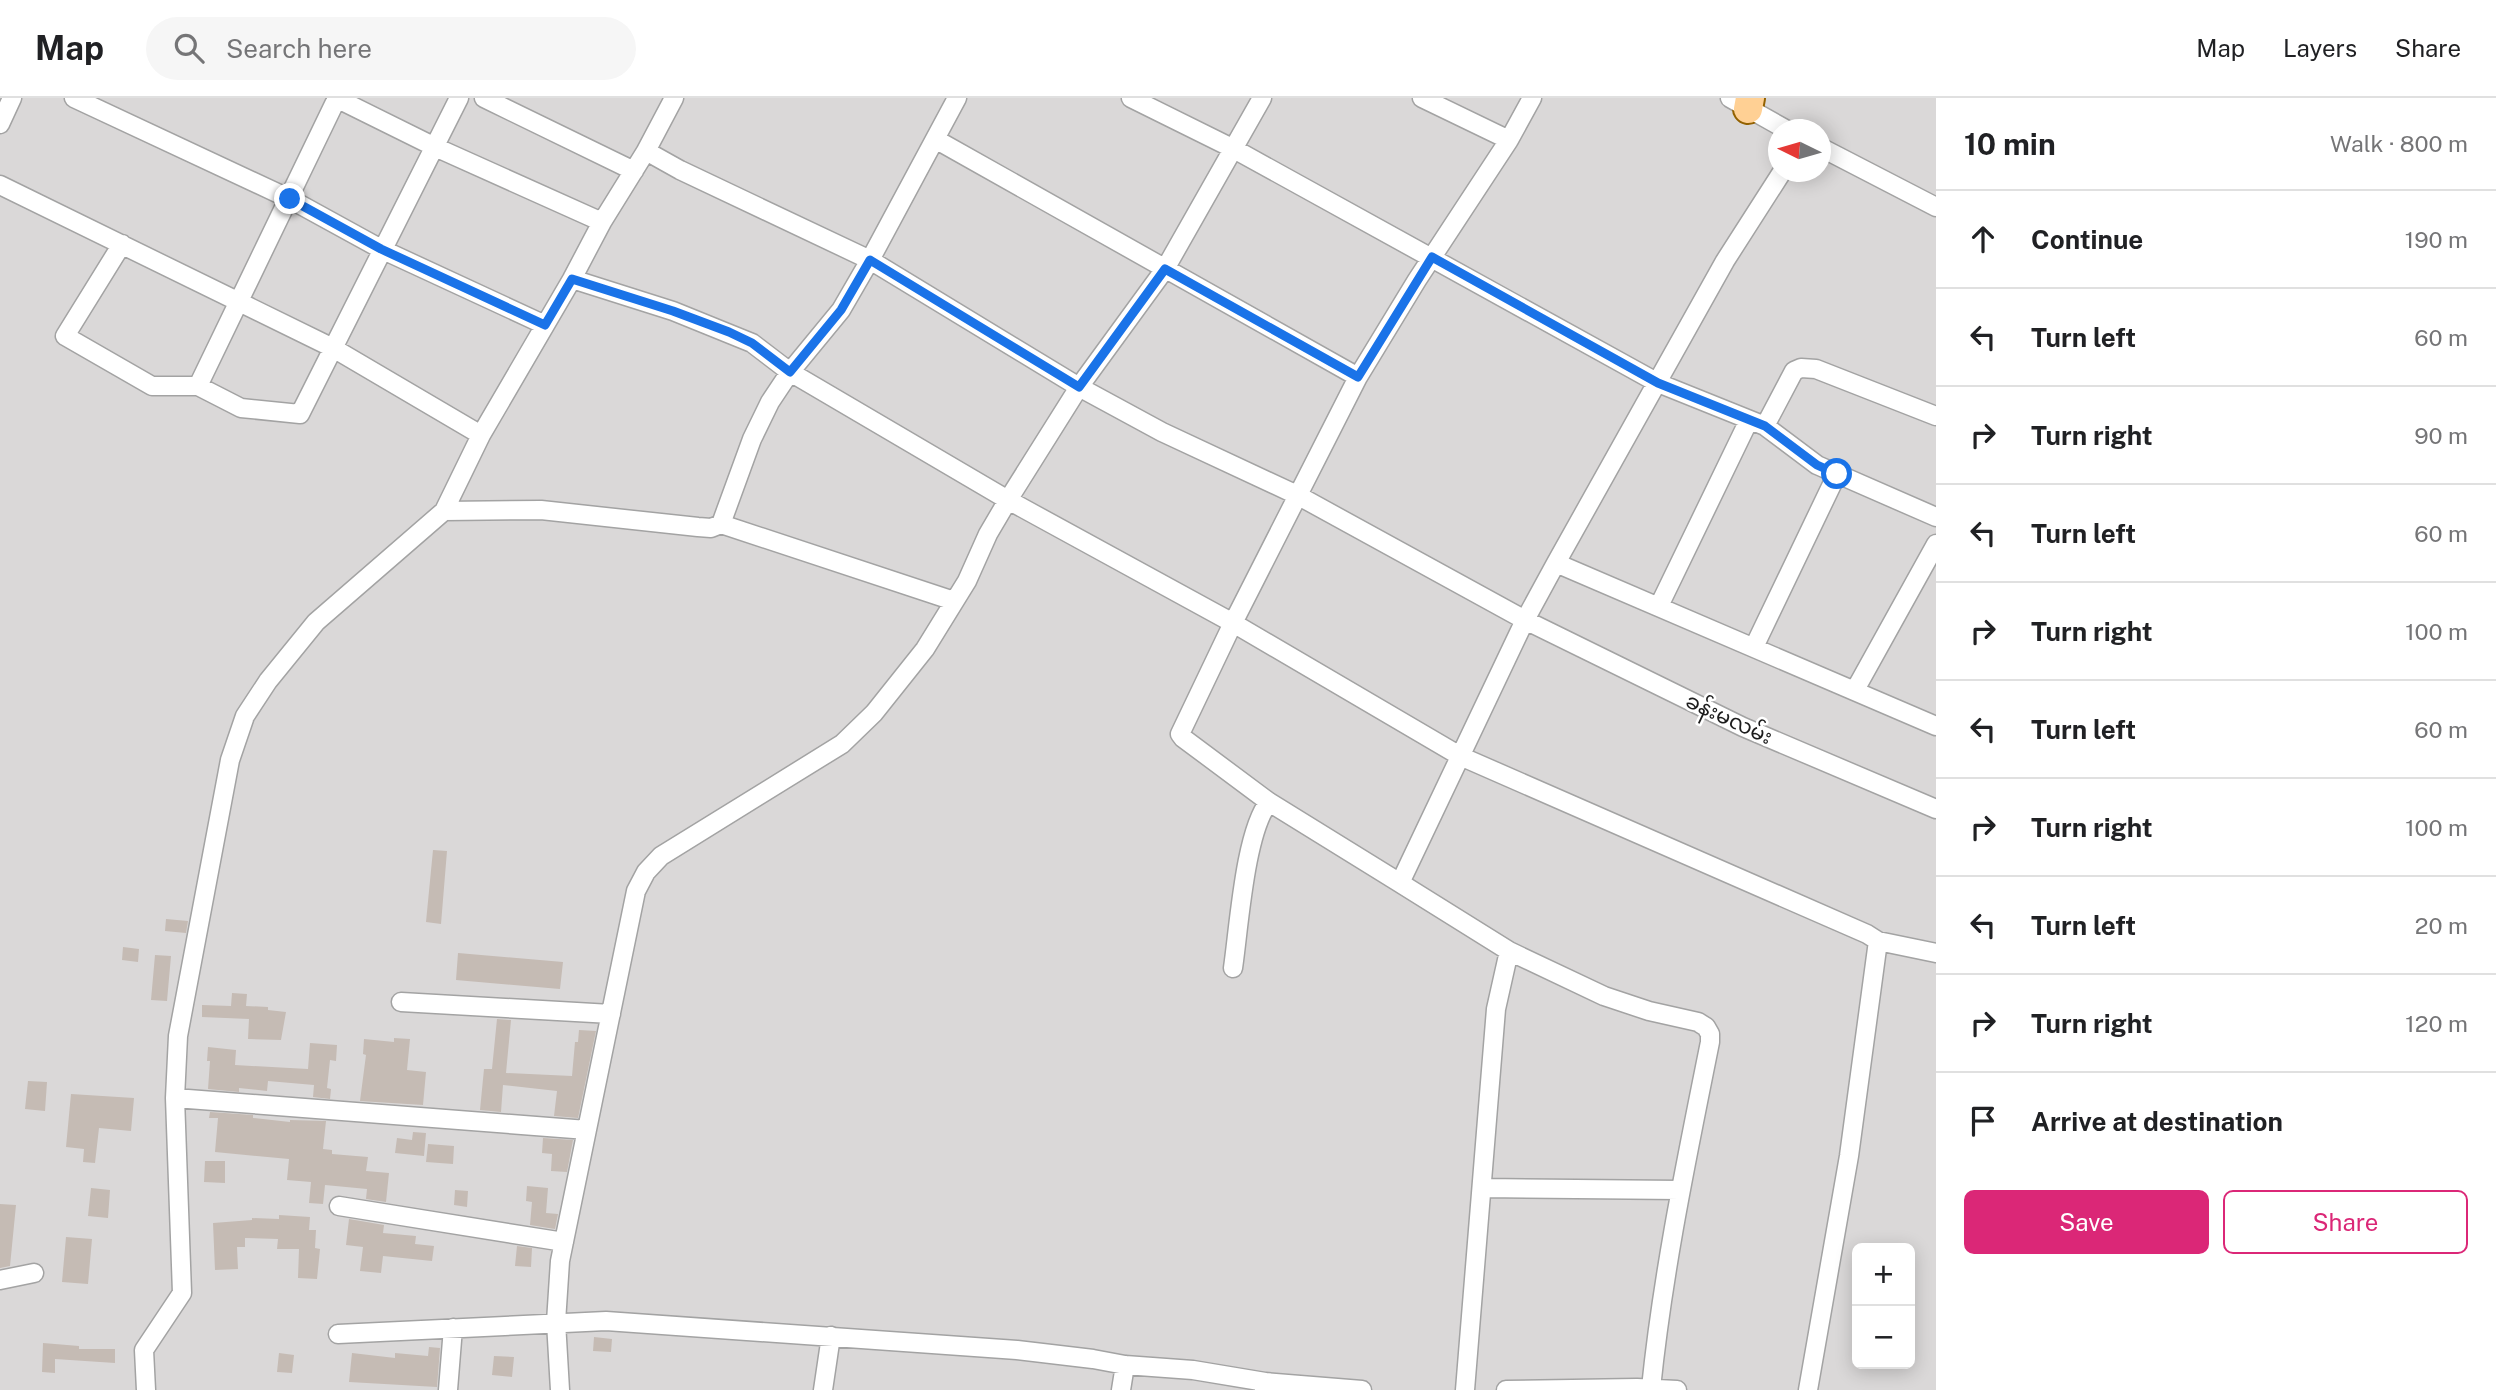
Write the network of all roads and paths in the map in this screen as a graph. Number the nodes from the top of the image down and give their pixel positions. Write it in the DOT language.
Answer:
graph roads {
  1 [pos="12,98"];
  2 [pos="74,98"];
  3 [pos="337,98"];
  4 [pos="459,98"];
  5 [pos="484,98"];
  6 [pos="674,98"];
  7 [pos="957,98"];
  8 [pos="1131,98"];
  9 [pos="1262,98"];
  10 [pos="1422,98"];
  11 [pos="1532,98"];
  12 [pos="1743,102"];
  13 [pos="1770,119"];
  14 [pos="0,124"];
  15 [pos="935,139"];
  16 [pos="1509,140"];
  17 [pos="435,147"];
  18 [pos="1234,149"];
  19 [pos="646,151"];
  20 [pos="1831,152"];
  21 [pos="634,171"];
  22 [pos="1776,182"];
  23 [pos="0,185"];
  24 [pos="290,199"];
  25 [pos="1936,206"];
  26 [pos="602,222"];
  27 [pos="122,244"];
  28 [pos="381,249"];
  29 [pos="1432,257"];
  30 [pos="870,260"];
  31 [pos="1165,269"];
  32 [pos="572,279"];
  33 [pos="240,301"];
  34 [pos="545,325"];
  35 [pos="333,348"];
  36 [pos="790,372"];
  37 [pos="1358,377"];
  38 [pos="1658,383"];
  39 [pos="198,386"];
  40 [pos="1079,387"];
  41 [pos="1936,416"];
  42 [pos="1757,423"];
  43 [pos="481,435"];
  44 [pos="1837,474"];
  45 [pos="1297,495"];
  46 [pos="1008,500"];
  47 [pos="444,511"];
  48 [pos="1936,517"];
  49 [pos="721,524"];
  50 [pos="1936,544"];
  51 [pos="1556,563"];
  52 [pos="954,601"];
  53 [pos="1659,606"];
  54 [pos="1525,620"];
  55 [pos="1233,623"];
  56 [pos="1754,647"];
  57 [pos="1856,690"];
  58 [pos="1936,726"];
  59 [pos="1460,756"];
  60 [pos="1269,802"];
  61 [pos="1936,809"];
  62 [pos="1400,883"];
  63 [pos="1878,941"];
  64 [pos="1508,951"];
  65 [pos="1936,953"];
  66 [pos="1233,968"];
  67 [pos="401,1002"];
  68 [pos="611,1014"];
  69 [pos="175,1098"];
  70 [pos="587,1130"];
  71 [pos="1483,1188"];
  72 [pos="1680,1190"];
  73 [pos="339,1206"];
  74 [pos="564,1242"];
  75 [pos="34,1273"];
  76 [pos="0,1280"];
  77 [pos="556,1322"];
  78 [pos="453,1328"];
  79 [pos="338,1334"];
  80 [pos="831,1336"];
  81 [pos="1125,1365"];
  82 [pos="1264,1386"];
  83 [pos="1651,1388"];
  84 [pos="146,1390"];
  85 [pos="448,1390"];
  86 [pos="561,1390"];
  87 [pos="822,1390"];
  88 [pos="1121,1390"];
  89 [pos="1362,1390"];
  90 [pos="1465,1390"];
  91 [pos="1506,1390"];
  92 [pos="1556,1390"];
  93 [pos="1677,1390"];
  94 [pos="1808,1390"];
  1 -- 14 [label="street"];
  2 -- 24 [label="street"];
  3 -- 17 [label="street"];
  3 -- 24 [label="street"];
  4 -- 17 [label="street"];
  5 -- 21 [label="street"];
  6 -- 19 [label="street"];
  7 -- 15 [label="street"];
  8 -- 18 [label="street"];
  9 -- 18 [label="street"];
  10 -- 16 [label="street"];
  11 -- 16 [label="street"];
  12 -- 13 [label="street"];
  15 -- 30 [label="street"];
  15 -- 31 [label="street"];
  16 -- 29 [label="street"];
  17 -- 26 [label="street"];
  17 -- 28 [label="street"];
  18 -- 29 [label="street"];
  18 -- 31 [label="street"];
  19 -- 21 [label="street"];
  19 -- 30 [label="street, ခန်းမလမ်း"];
  20 -- 25 [label="street"];
  21 -- 26 [label="street"];
  22 -- 38 [label="street"];
  23 -- 27 [label="street"];
  24 -- 28 [label="street"];
  24 -- 33 [label="street"];
  26 -- 32 [label="street"];
  27 -- 33 [label="street"];
  27 -- 39 [label="street"];
  28 -- 34 [label="street"];
  28 -- 35 [label="street"];
  29 -- 37 [label="street"];
  29 -- 38 [label="street"];
  30 -- 36 [label="street"];
  30 -- 40 [label="street, ခန်းမလမ်း"];
  31 -- 37 [label="street"];
  31 -- 40 [label="street"];
  32 -- 34 [label="street"];
  32 -- 36 [label="street"];
  33 -- 35 [label="street"];
  33 -- 39 [label="street"];
  34 -- 43 [label="street"];
  35 -- 39 [label="street"];
  35 -- 43 [label="street"];
  36 -- 46 [label="street"];
  36 -- 49 [label="street"];
  37 -- 45 [label="street"];
  38 -- 42 [label="street"];
  38 -- 51 [label="street"];
  40 -- 45 [label="street, ခန်းမလမ်း"];
  40 -- 46 [label="street"];
  41 -- 42 [label="street"];
  42 -- 44 [label="street"];
  42 -- 53 [label="street"];
  43 -- 47 [label="street"];
  44 -- 48 [label="street"];
  44 -- 56 [label="street"];
  45 -- 54 [label="street, ခန်းမလမ်း"];
  45 -- 55 [label="street"];
  46 -- 52 [label="street"];
  46 -- 55 [label="street"];
  47 -- 49 [label="street"];
  47 -- 69 [label="street"];
  49 -- 52 [label="street"];
  50 -- 57 [label="street"];
  51 -- 53 [label="street"];
  51 -- 54 [label="street"];
  52 -- 68 [label="street"];
  53 -- 56 [label="street"];
  54 -- 59 [label="street"];
  54 -- 61 [label="street, ခန်းမလမ်း"];
  55 -- 59 [label="street"];
  55 -- 60 [label="street"];
  56 -- 57 [label="street"];
  57 -- 58 [label="street"];
  59 -- 62 [label="street"];
  59 -- 63 [label="street"];
  60 -- 62 [label="street"];
  60 -- 66 [label="street"];
  62 -- 64 [label="street"];
  63 -- 65 [label="street"];
  63 -- 94 [label="street"];
  64 -- 71 [label="street"];
  64 -- 72 [label="street"];
  67 -- 68 [label="street"];
  68 -- 70 [label="street"];
  69 -- 70 [label="street"];
  69 -- 84 [label="street"];
  70 -- 74 [label="street"];
  71 -- 72 [label="street"];
  71 -- 90 [label="street"];
  72 -- 83 [label="street"];
  73 -- 74 [label="street"];
  74 -- 77 [label="street"];
  75 -- 76 [label="street"];
  77 -- 78 [label="street"];
  77 -- 80 [label="street"];
  77 -- 86 [label="street"];
  78 -- 79 [label="street"];
  78 -- 85 [label="street"];
  80 -- 81 [label="street"];
  80 -- 87 [label="street"];
  81 -- 82 [label="street"];
  81 -- 88 [label="street"];
  82 -- 89 [label="street"];
  83 -- 92 [label="street"];
  83 -- 93 [label="street"];
  91 -- 92 [label="street"];
}
